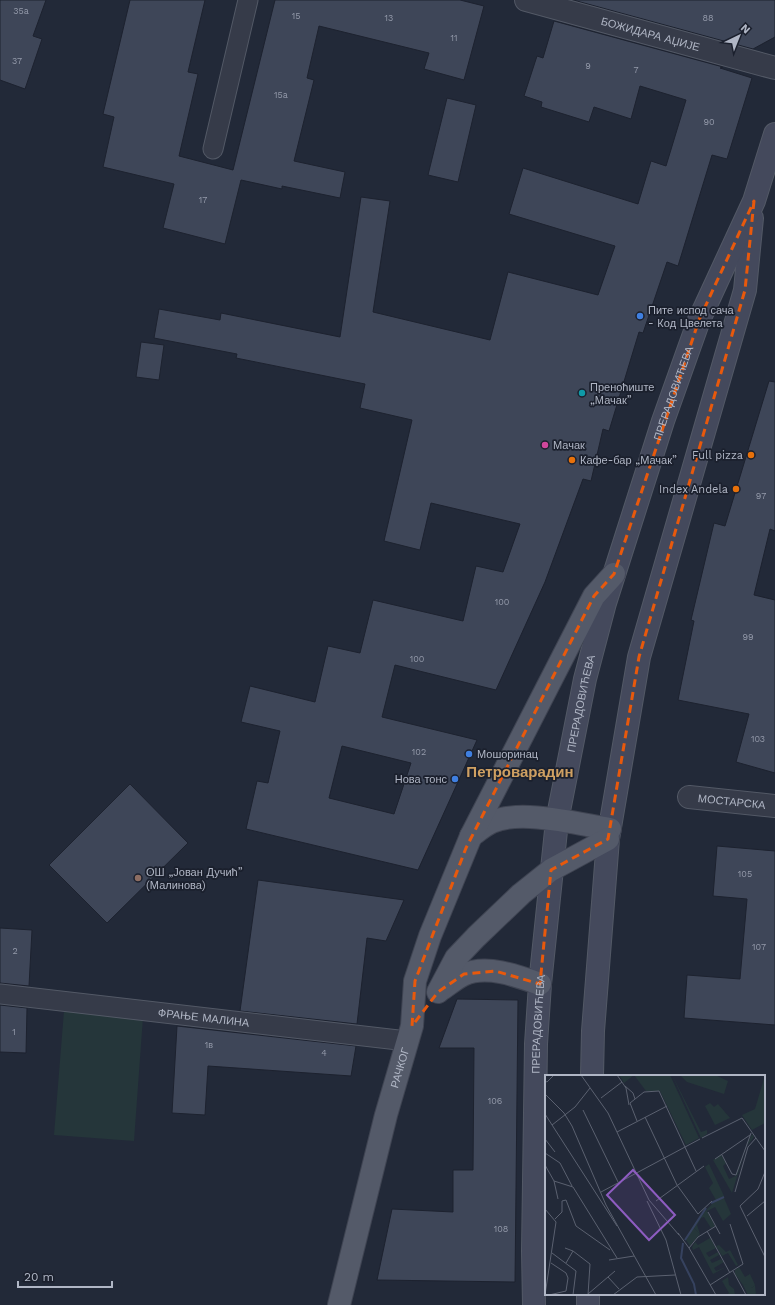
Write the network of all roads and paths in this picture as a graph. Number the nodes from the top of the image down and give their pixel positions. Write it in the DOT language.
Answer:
graph roads {
  1 [pos="248,0"];
  2 [pos="526,0"];
  3 [pos="775,68"];
  4 [pos="775,134"];
  5 [pos="213,149"];
  6 [pos="754,200"];
  7 [pos="614,574"];
  8 [pos="689,797"];
  9 [pos="775,806"];
  10 [pos="557,821"];
  11 [pos="609,834"];
  12 [pos="471,836"];
  13 [pos="551,870"];
  14 [pos="540,984"];
  15 [pos="438,992"];
  16 [pos="0,994"];
  17 [pos="410,1034"];
  18 [pos="592,1075"];
  19 [pos="339,1305"];
  20 [pos="534,1305"];
  1 -- 5 [label="lane"];
  2 -- 3 [label="street, БОЖИДАРА АЏИЈЕ"];
  4 -- 6 [label="main road, ПРЕРАДОВИЋЕВА"];
  6 -- 7 [label="main road, ПРЕРАДОВИЋЕВА"];
  6 -- 11 [label="main road, ПРЕРАДОВИЋЕВА"];
  7 -- 10 [label="main road, ПРЕРАДОВИЋЕВА"];
  7 -- 12 [label="main road, РАЧКОГ"];
  8 -- 9 [label="street, МОСТАРСКА"];
  10 -- 11 [label="main road"];
  10 -- 12 [label="main road"];
  10 -- 13 [label="main road, ПРЕРАДОВИЋЕВА"];
  11 -- 13 [label="main road"];
  11 -- 18 [label="main road, ПРЕРАДОВИЋЕВА"];
  12 -- 17 [label="main road, РАЧКОГ"];
  13 -- 14 [label="main road, ПРЕРАДОВИЋЕВА"];
  13 -- 15 [label="main road"];
  14 -- 15 [label="main road"];
  14 -- 20 [label="main road, ПРЕРАДОВИЋЕВА"];
  15 -- 17 [label="main road"];
  16 -- 17 [label="lane, ФРАЊЕ МАЛИНА"];
  17 -- 19 [label="main road, РАЧКОГ"];
}
